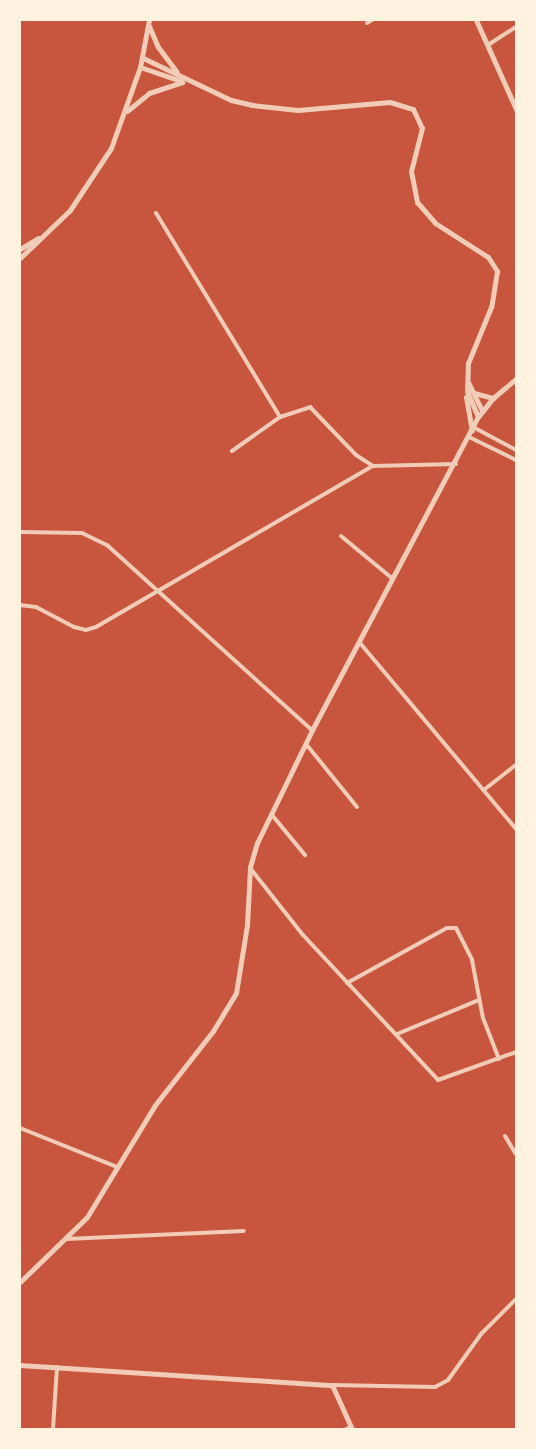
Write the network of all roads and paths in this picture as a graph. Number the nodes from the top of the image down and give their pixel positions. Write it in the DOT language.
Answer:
graph roads {
  1 [pos="372,20"];
  2 [pos="476,20"];
  3 [pos="149,22"];
  4 [pos="367,23"];
  5 [pos="516,27"];
  6 [pos="488,45"];
  7 [pos="143,58"];
  8 [pos="140,67"];
  9 [pos="179,74"];
  10 [pos="182,82"];
  11 [pos="194,84"];
  12 [pos="516,108"];
  13 [pos="126,111"];
  14 [pos="156,213"];
  15 [pos="47,233"];
  16 [pos="20,249"];
  17 [pos="20,258"];
  18 [pos="516,379"];
  19 [pos="470,392"];
  20 [pos="492,398"];
  21 [pos="482,411"];
  22 [pos="280,417"];
  23 [pos="478,417"];
  24 [pos="473,428"];
  25 [pos="469,437"];
  26 [pos="516,450"];
  27 [pos="232,451"];
  28 [pos="516,460"];
  29 [pos="456,464"];
  30 [pos="373,466"];
  31 [pos="20,532"];
  32 [pos="341,536"];
  33 [pos="394,579"];
  34 [pos="158,593"];
  35 [pos="20,605"];
  36 [pos="360,642"];
  37 [pos="312,730"];
  38 [pos="306,744"];
  39 [pos="516,765"];
  40 [pos="485,789"];
  41 [pos="357,807"];
  42 [pos="272,815"];
  43 [pos="516,829"];
  44 [pos="305,855"];
  45 [pos="250,867"];
  46 [pos="347,983"];
  47 [pos="479,1000"];
  48 [pos="397,1034"];
  49 [pos="516,1052"];
  50 [pos="499,1059"];
  51 [pos="20,1128"];
  52 [pos="505,1136"];
  53 [pos="516,1154"];
  54 [pos="117,1167"];
  55 [pos="244,1231"];
  56 [pos="66,1239"];
  57 [pos="20,1282"];
  58 [pos="516,1299"];
  59 [pos="20,1365"];
  60 [pos="57,1368"];
  61 [pos="332,1385"];
  62 [pos="350,1428"];
  63 [pos="52,1429"];
  1 -- 4 [label="street"];
  2 -- 6 [label="street"];
  3 -- 7 [label="street"];
  3 -- 9 [label="street"];
  5 -- 6 [label="street"];
  6 -- 12 [label="street"];
  7 -- 8 [label="street"];
  7 -- 9 [label="street"];
  8 -- 10 [label="street"];
  8 -- 13 [label="street"];
  9 -- 11 [label="street"];
  10 -- 11 [label="street"];
  10 -- 13 [label="street"];
  11 -- 19 [label="street"];
  13 -- 15 [label="street"];
  14 -- 22 [label="street"];
  15 -- 16 [label="street"];
  15 -- 17 [label="street"];
  18 -- 20 [label="street"];
  19 -- 20 [label="street"];
  19 -- 21 [label="street"];
  19 -- 23 [label="street"];
  19 -- 24 [label="street"];
  20 -- 21 [label="street"];
  21 -- 23 [label="street"];
  22 -- 27 [label="street"];
  22 -- 30 [label="street"];
  23 -- 24 [label="street"];
  24 -- 25 [label="street"];
  24 -- 26 [label="street"];
  25 -- 28 [label="street"];
  25 -- 29 [label="street"];
  29 -- 30 [label="street"];
  29 -- 33 [label="street"];
  30 -- 34 [label="street"];
  31 -- 34 [label="street"];
  32 -- 33 [label="street"];
  33 -- 36 [label="street"];
  34 -- 35 [label="street"];
  34 -- 37 [label="street"];
  36 -- 37 [label="street"];
  36 -- 40 [label="street"];
  37 -- 38 [label="street"];
  38 -- 41 [label="street"];
  38 -- 42 [label="street"];
  39 -- 40 [label="street"];
  40 -- 43 [label="street"];
  42 -- 44 [label="street"];
  42 -- 45 [label="street"];
  45 -- 46 [label="street"];
  45 -- 54 [label="street"];
  46 -- 47 [label="street"];
  46 -- 48 [label="street"];
  47 -- 48 [label="street"];
  47 -- 50 [label="street"];
  48 -- 50 [label="street"];
  49 -- 50 [label="street"];
  51 -- 54 [label="street"];
  52 -- 53 [label="street"];
  54 -- 56 [label="street"];
  55 -- 56 [label="street"];
  56 -- 57 [label="street"];
  58 -- 61 [label="street"];
  59 -- 60 [label="street"];
  60 -- 61 [label="street"];
  60 -- 63 [label="street"];
  61 -- 62 [label="street"];
}
